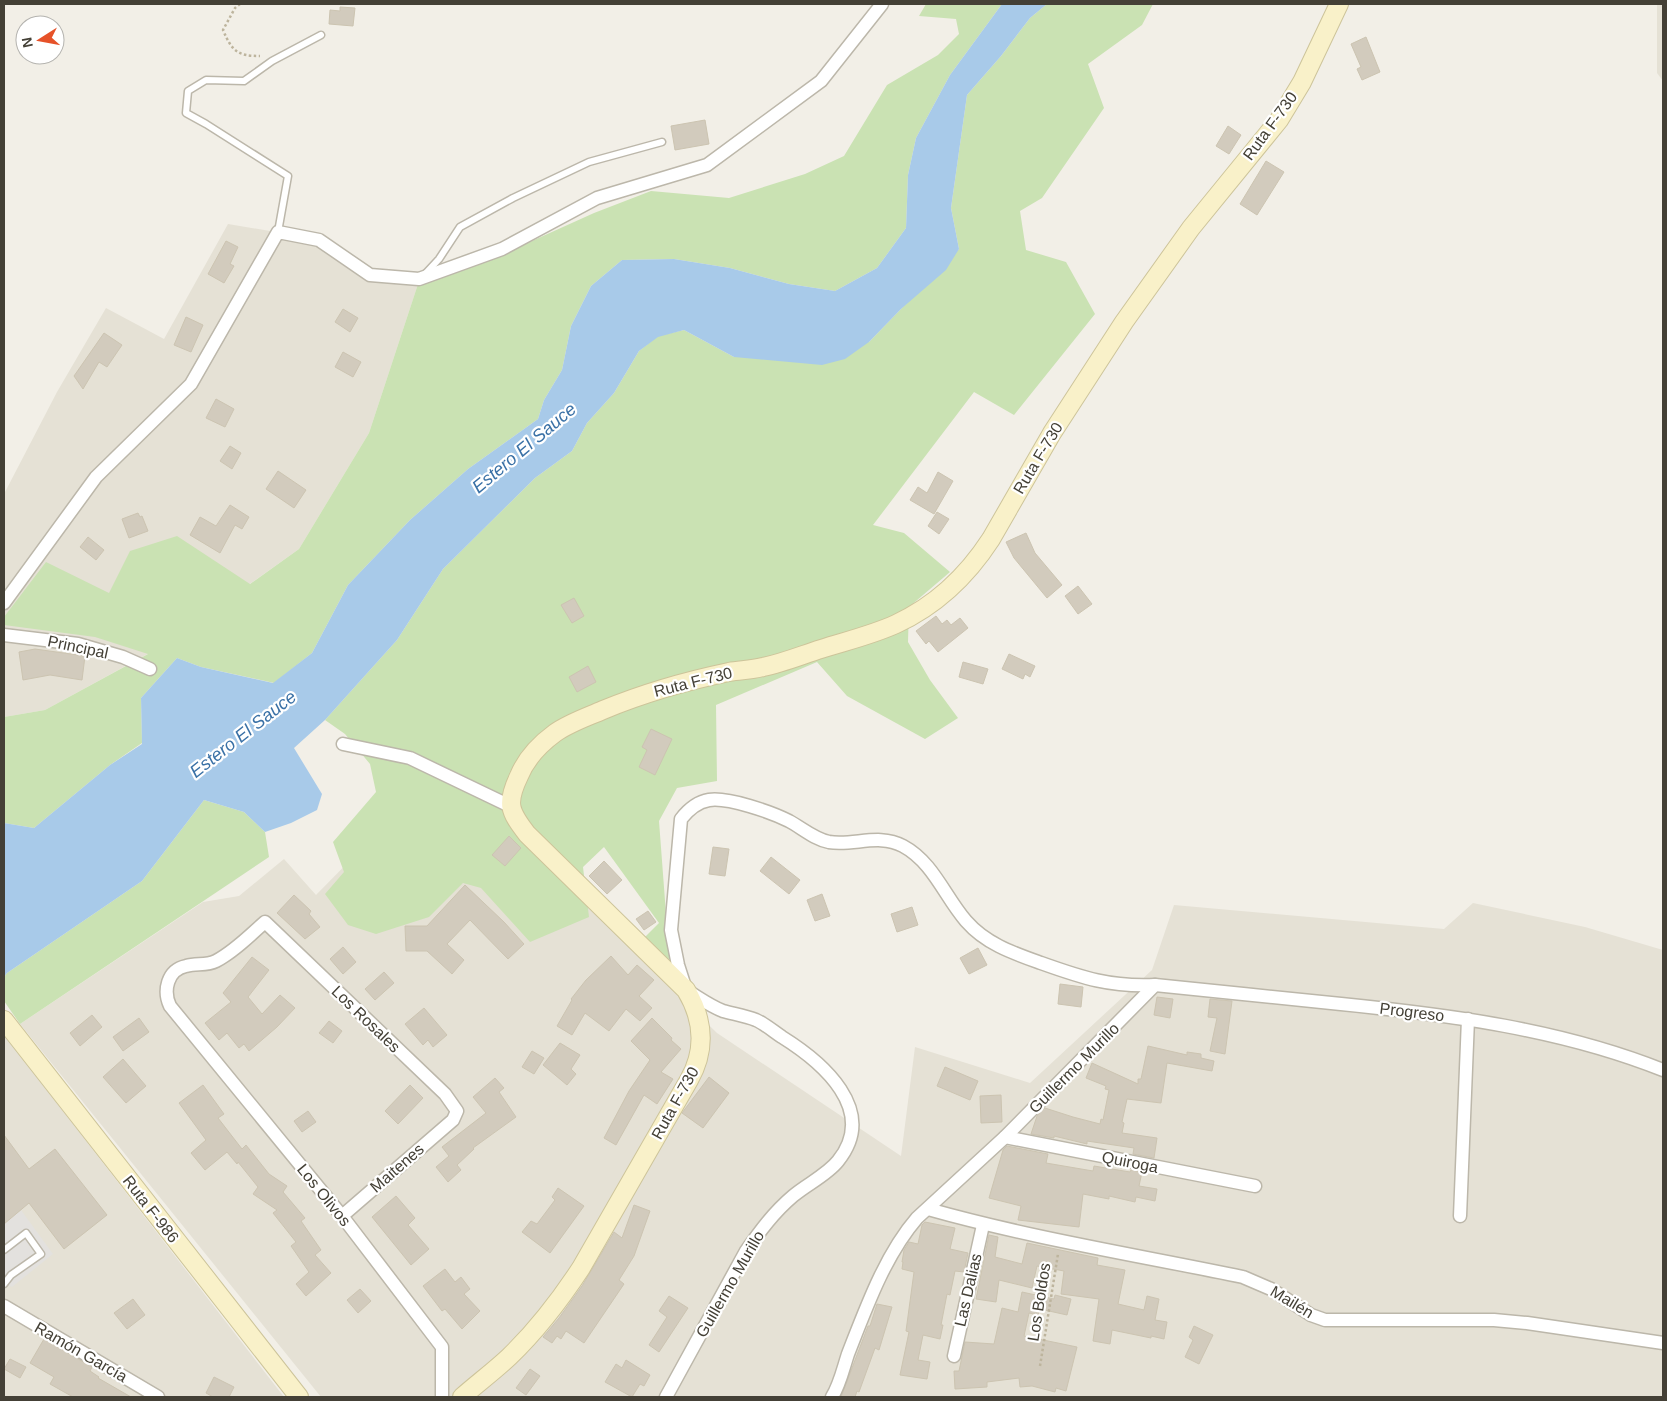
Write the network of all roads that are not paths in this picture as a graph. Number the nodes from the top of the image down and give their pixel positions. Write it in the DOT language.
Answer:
graph roads {
  1 [pos="882,4"];
  2 [pos="1339,4"];
  3 [pos="321,35"];
  4 [pos="662,142"];
  5 [pos="278,232"];
  6 [pos="419,279"];
  7 [pos="4,603"];
  8 [pos="4,635"];
  9 [pos="150,669"];
  10 [pos="343,744"];
  11 [pos="510,806"];
  12 [pos="265,922"];
  13 [pos="1155,985"];
  14 [pos="686,990"];
  15 [pos="1468,1019"];
  16 [pos="8,1024"];
  17 [pos="1663,1070"];
  18 [pos="453,1120"];
  19 [pos="1006,1137"];
  20 [pos="1256,1186"];
  21 [pos="928,1209"];
  22 [pos="342,1216"];
  23 [pos="1460,1216"];
  24 [pos="983,1224"];
  25 [pos="4,1250"];
  26 [pos="4,1284"];
  27 [pos="4,1306"];
  28 [pos="1663,1343"];
  29 [pos="954,1356"];
  30 [pos="158,1397"];
  31 [pos="299,1397"];
  32 [pos="442,1397"];
  33 [pos="462,1397"];
  34 [pos="666,1397"];
  35 [pos="832,1397"];
  1 -- 6 [label="street"];
  2 -- 11 [label="street, Ruta F-730"];
  3 -- 5 [label="lane"];
  4 -- 6 [label="lane"];
  5 -- 6 [label="street"];
  5 -- 7 [label="street"];
  8 -- 9 [label="street, Principal"];
  10 -- 11 [label="street"];
  11 -- 14 [label="street, Ruta F-730"];
  12 -- 18 [label="street, Los Rosales"];
  12 -- 22 [label="street, Los Olivos"];
  13 -- 14 [label="street, Progreso"];
  13 -- 15 [label="street, Progreso"];
  13 -- 19 [label="street, Guillermo Murillo"];
  14 -- 33 [label="street, Ruta F-730"];
  14 -- 34 [label="street, Guillermo Murillo"];
  15 -- 17 [label="street, Progreso"];
  15 -- 23 [label="street"];
  16 -- 31 [label="street, Ruta F-986"];
  18 -- 22 [label="street, Maitenes"];
  19 -- 20 [label="street, Quiroga"];
  19 -- 21 [label="street, Guillermo Murillo"];
  21 -- 24 [label="street, Mailén"];
  21 -- 35 [label="street, Guillermo Murillo"];
  22 -- 32 [label="street, Los Olivos"];
  24 -- 28 [label="street, Mailén"];
  24 -- 29 [label="street, Las Dalias"];
  25 -- 26 [label="lane"];
  27 -- 30 [label="street, Ramón García"];
}
